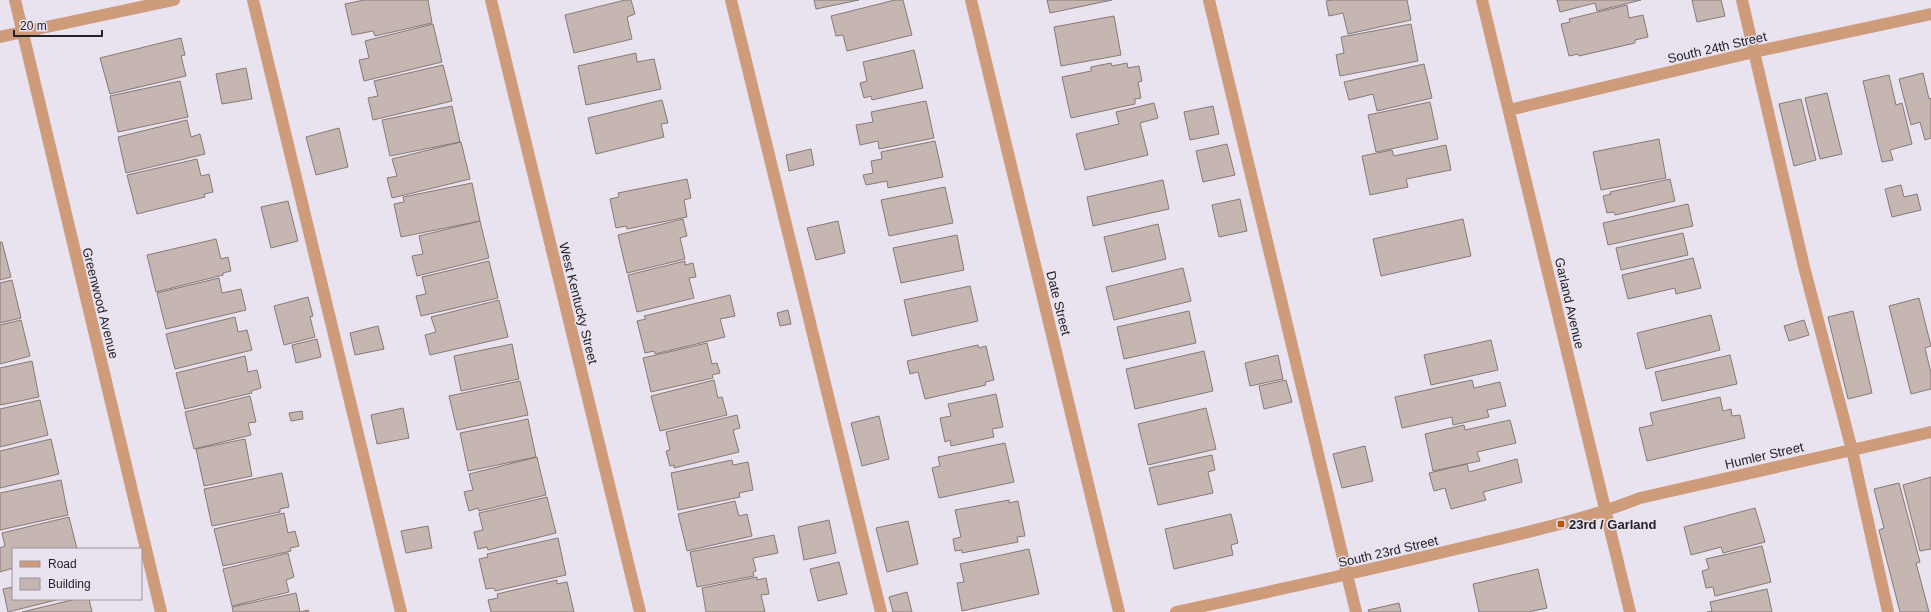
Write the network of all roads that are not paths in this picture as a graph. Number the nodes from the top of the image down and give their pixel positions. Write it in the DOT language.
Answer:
graph roads {
  1 [pos="15,0"];
  2 [pos="174,0"];
  3 [pos="253,0"];
  4 [pos="491,0"];
  5 [pos="731,0"];
  6 [pos="971,0"];
  7 [pos="1209,0"];
  8 [pos="1482,0"];
  9 [pos="1742,0"];
  10 [pos="1931,14"];
  11 [pos="23,32"];
  12 [pos="0,37"];
  13 [pos="1754,52"];
  14 [pos="1509,110"];
  15 [pos="1931,432"];
  16 [pos="1852,450"];
  17 [pos="1605,512"];
  18 [pos="1347,575"];
  19 [pos="161,612"];
  20 [pos="401,612"];
  21 [pos="640,612"];
  22 [pos="881,612"];
  23 [pos="1119,612"];
  24 [pos="1176,612"];
  25 [pos="1356,612"];
  26 [pos="1630,612"];
  27 [pos="1888,612"];
  1 -- 11 [label="street, Greenwood Avenue"];
  2 -- 11 [label="street"];
  3 -- 20 [label="street"];
  4 -- 21 [label="street, West Kentucky Street"];
  5 -- 22 [label="street"];
  6 -- 23 [label="street, Date Street"];
  7 -- 18 [label="street"];
  8 -- 14 [label="street, Garland Avenue"];
  9 -- 13 [label="street"];
  10 -- 13 [label="street, South 24th Street"];
  11 -- 12 [label="street"];
  11 -- 19 [label="street, Greenwood Avenue"];
  13 -- 14 [label="street, South 24th Street"];
  13 -- 16 [label="street"];
  14 -- 17 [label="street, Garland Avenue"];
  15 -- 16 [label="street, Humler Street"];
  16 -- 17 [label="street, Humler Street"];
  16 -- 27 [label="street"];
  17 -- 18 [label="street, South 23rd Street"];
  17 -- 26 [label="street, Garland Avenue"];
  18 -- 24 [label="street, South 23rd Street"];
  18 -- 25 [label="street"];
}
